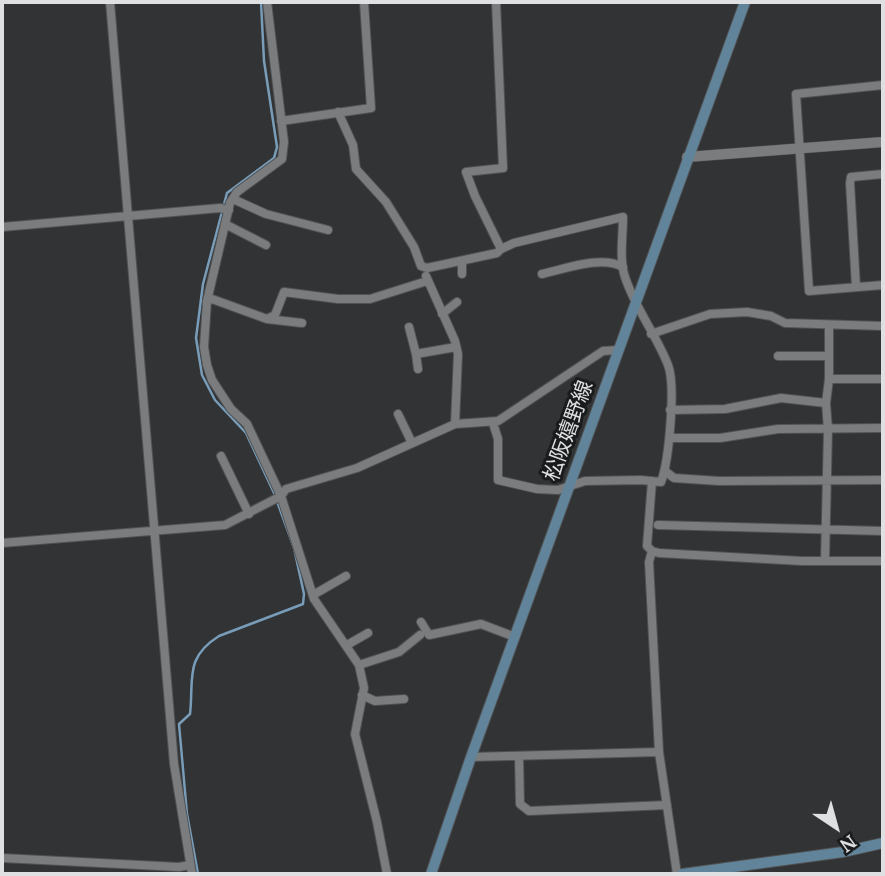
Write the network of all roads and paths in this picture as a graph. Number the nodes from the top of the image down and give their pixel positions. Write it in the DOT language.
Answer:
graph roads {
  1 [pos="110,2"];
  2 [pos="267,2"];
  3 [pos="364,2"];
  4 [pos="496,2"];
  5 [pos="745,2"];
  6 [pos="883,85"];
  7 [pos="338,112"];
  8 [pos="281,121"];
  9 [pos="883,142"];
  10 [pos="801,147"];
  11 [pos="687,157"];
  12 [pos="883,174"];
  13 [pos="233,198"];
  14 [pos="229,210"];
  15 [pos="128,215"];
  16 [pos="225,224"];
  17 [pos="2,227"];
  18 [pos="328,230"];
  19 [pos="266,245"];
  20 [pos="502,249"];
  21 [pos="461,261"];
  22 [pos="623,267"];
  23 [pos="425,268"];
  24 [pos="462,274"];
  25 [pos="542,274"];
  26 [pos="427,281"];
  27 [pos="883,285"];
  28 [pos="856,287"];
  29 [pos="207,301"];
  30 [pos="457,302"];
  31 [pos="635,303"];
  32 [pos="442,314"];
  33 [pos="267,319"];
  34 [pos="302,323"];
  35 [pos="829,325"];
  36 [pos="883,326"];
  37 [pos="409,327"];
  38 [pos="651,334"];
  39 [pos="456,347"];
  40 [pos="618,350"];
  41 [pos="416,354"];
  42 [pos="778,356"];
  43 [pos="828,356"];
  44 [pos="418,369"];
  45 [pos="829,379"];
  46 [pos="883,379"];
  47 [pos="826,403"];
  48 [pos="670,410"];
  49 [pos="398,415"];
  50 [pos="494,423"];
  51 [pos="455,424"];
  52 [pos="883,428"];
  53 [pos="828,430"];
  54 [pos="670,438"];
  55 [pos="412,443"];
  56 [pos="221,456"];
  57 [pos="665,471"];
  58 [pos="826,479"];
  59 [pos="883,480"];
  60 [pos="652,481"];
  61 [pos="570,486"];
  62 [pos="281,496"];
  63 [pos="651,497"];
  64 [pos="661,497"];
  65 [pos="249,514"];
  66 [pos="658,525"];
  67 [pos="155,530"];
  68 [pos="826,530"];
  69 [pos="883,531"];
  70 [pos="2,543"];
  71 [pos="652,551"];
  72 [pos="825,561"];
  73 [pos="883,561"];
  74 [pos="346,576"];
  75 [pos="313,595"];
  76 [pos="421,622"];
  77 [pos="368,633"];
  78 [pos="420,635"];
  79 [pos="515,637"];
  80 [pos="347,645"];
  81 [pos="359,665"];
  82 [pos="362,695"];
  83 [pos="404,699"];
  84 [pos="660,752"];
  85 [pos="519,755"];
  86 [pos="471,757"];
  87 [pos="667,805"];
  88 [pos="883,843"];
  89 [pos="2,858"];
  90 [pos="190,864"];
  91 [pos="192,874"];
  92 [pos="387,874"];
  93 [pos="431,874"];
  94 [pos="679,874"];
  1 -- 15 [label="street"];
  2 -- 8 [label="street"];
  3 -- 7 [label="street"];
  4 -- 20 [label="street"];
  5 -- 11 [label="main road, 松阪嬉野線"];
  6 -- 10 [label="street"];
  7 -- 8 [label="street"];
  7 -- 23 [label="street"];
  8 -- 13 [label="street"];
  9 -- 10 [label="street"];
  10 -- 11 [label="street"];
  10 -- 28 [label="street"];
  11 -- 31 [label="main road, 松阪嬉野線"];
  12 -- 28 [label="street"];
  13 -- 14 [label="street"];
  13 -- 18 [label="street"];
  14 -- 15 [label="street"];
  14 -- 16 [label="street"];
  15 -- 17 [label="street"];
  15 -- 67 [label="street"];
  16 -- 19 [label="street"];
  16 -- 29 [label="street"];
  20 -- 21 [label="street"];
  20 -- 22 [label="street"];
  21 -- 23 [label="street"];
  21 -- 24 [label="street"];
  22 -- 25 [label="street"];
  22 -- 31 [label="street"];
  23 -- 26 [label="street"];
  26 -- 32 [label="street"];
  26 -- 33 [label="street"];
  27 -- 28 [label="street"];
  29 -- 33 [label="street"];
  29 -- 62 [label="street"];
  30 -- 32 [label="street"];
  31 -- 38 [label="street"];
  31 -- 40 [label="main road, 松阪嬉野線"];
  32 -- 39 [label="street"];
  33 -- 34 [label="street"];
  35 -- 36 [label="street"];
  35 -- 38 [label="street"];
  35 -- 43 [label="street"];
  37 -- 41 [label="street"];
  38 -- 48 [label="street"];
  39 -- 41 [label="street"];
  39 -- 51 [label="street"];
  40 -- 50 [label="street"];
  40 -- 61 [label="main road, 松阪嬉野線"];
  41 -- 44 [label="street"];
  42 -- 43 [label="street"];
  43 -- 45 [label="street"];
  45 -- 46 [label="street"];
  45 -- 47 [label="street"];
  47 -- 48 [label="street"];
  47 -- 53 [label="street"];
  48 -- 54 [label="street"];
  49 -- 55 [label="street"];
  50 -- 51 [label="street"];
  50 -- 61 [label="street"];
  51 -- 55 [label="street"];
  52 -- 53 [label="street"];
  53 -- 54 [label="street"];
  53 -- 58 [label="street"];
  54 -- 57 [label="street"];
  55 -- 62 [label="street"];
  56 -- 65 [label="street"];
  57 -- 58 [label="street"];
  57 -- 60 [label="street"];
  58 -- 59 [label="street"];
  58 -- 68 [label="street"];
  60 -- 61 [label="street"];
  60 -- 63 [label="street"];
  61 -- 79 [label="main road, 松阪嬉野線"];
  62 -- 65 [label="street"];
  62 -- 75 [label="street"];
  63 -- 64 [label="street"];
  63 -- 71 [label="street"];
  65 -- 67 [label="street"];
  66 -- 68 [label="street"];
  67 -- 70 [label="street"];
  67 -- 90 [label="street"];
  68 -- 69 [label="street"];
  68 -- 72 [label="street"];
  71 -- 72 [label="street"];
  71 -- 84 [label="street"];
  72 -- 73 [label="street"];
  74 -- 75 [label="street"];
  75 -- 80 [label="street"];
  76 -- 79 [label="street"];
  77 -- 80 [label="street"];
  78 -- 81 [label="street"];
  79 -- 86 [label="main road, 松阪嬉野線"];
  80 -- 81 [label="street"];
  81 -- 82 [label="street"];
  82 -- 83 [label="street"];
  82 -- 92 [label="street"];
  84 -- 85 [label="street"];
  84 -- 87 [label="street"];
  85 -- 86 [label="street"];
  85 -- 87 [label="street"];
  86 -- 93 [label="main road, 松阪嬉野線"];
  87 -- 94 [label="street"];
  88 -- 94 [label="main road"];
  89 -- 90 [label="street"];
  90 -- 91 [label="street"];
}
